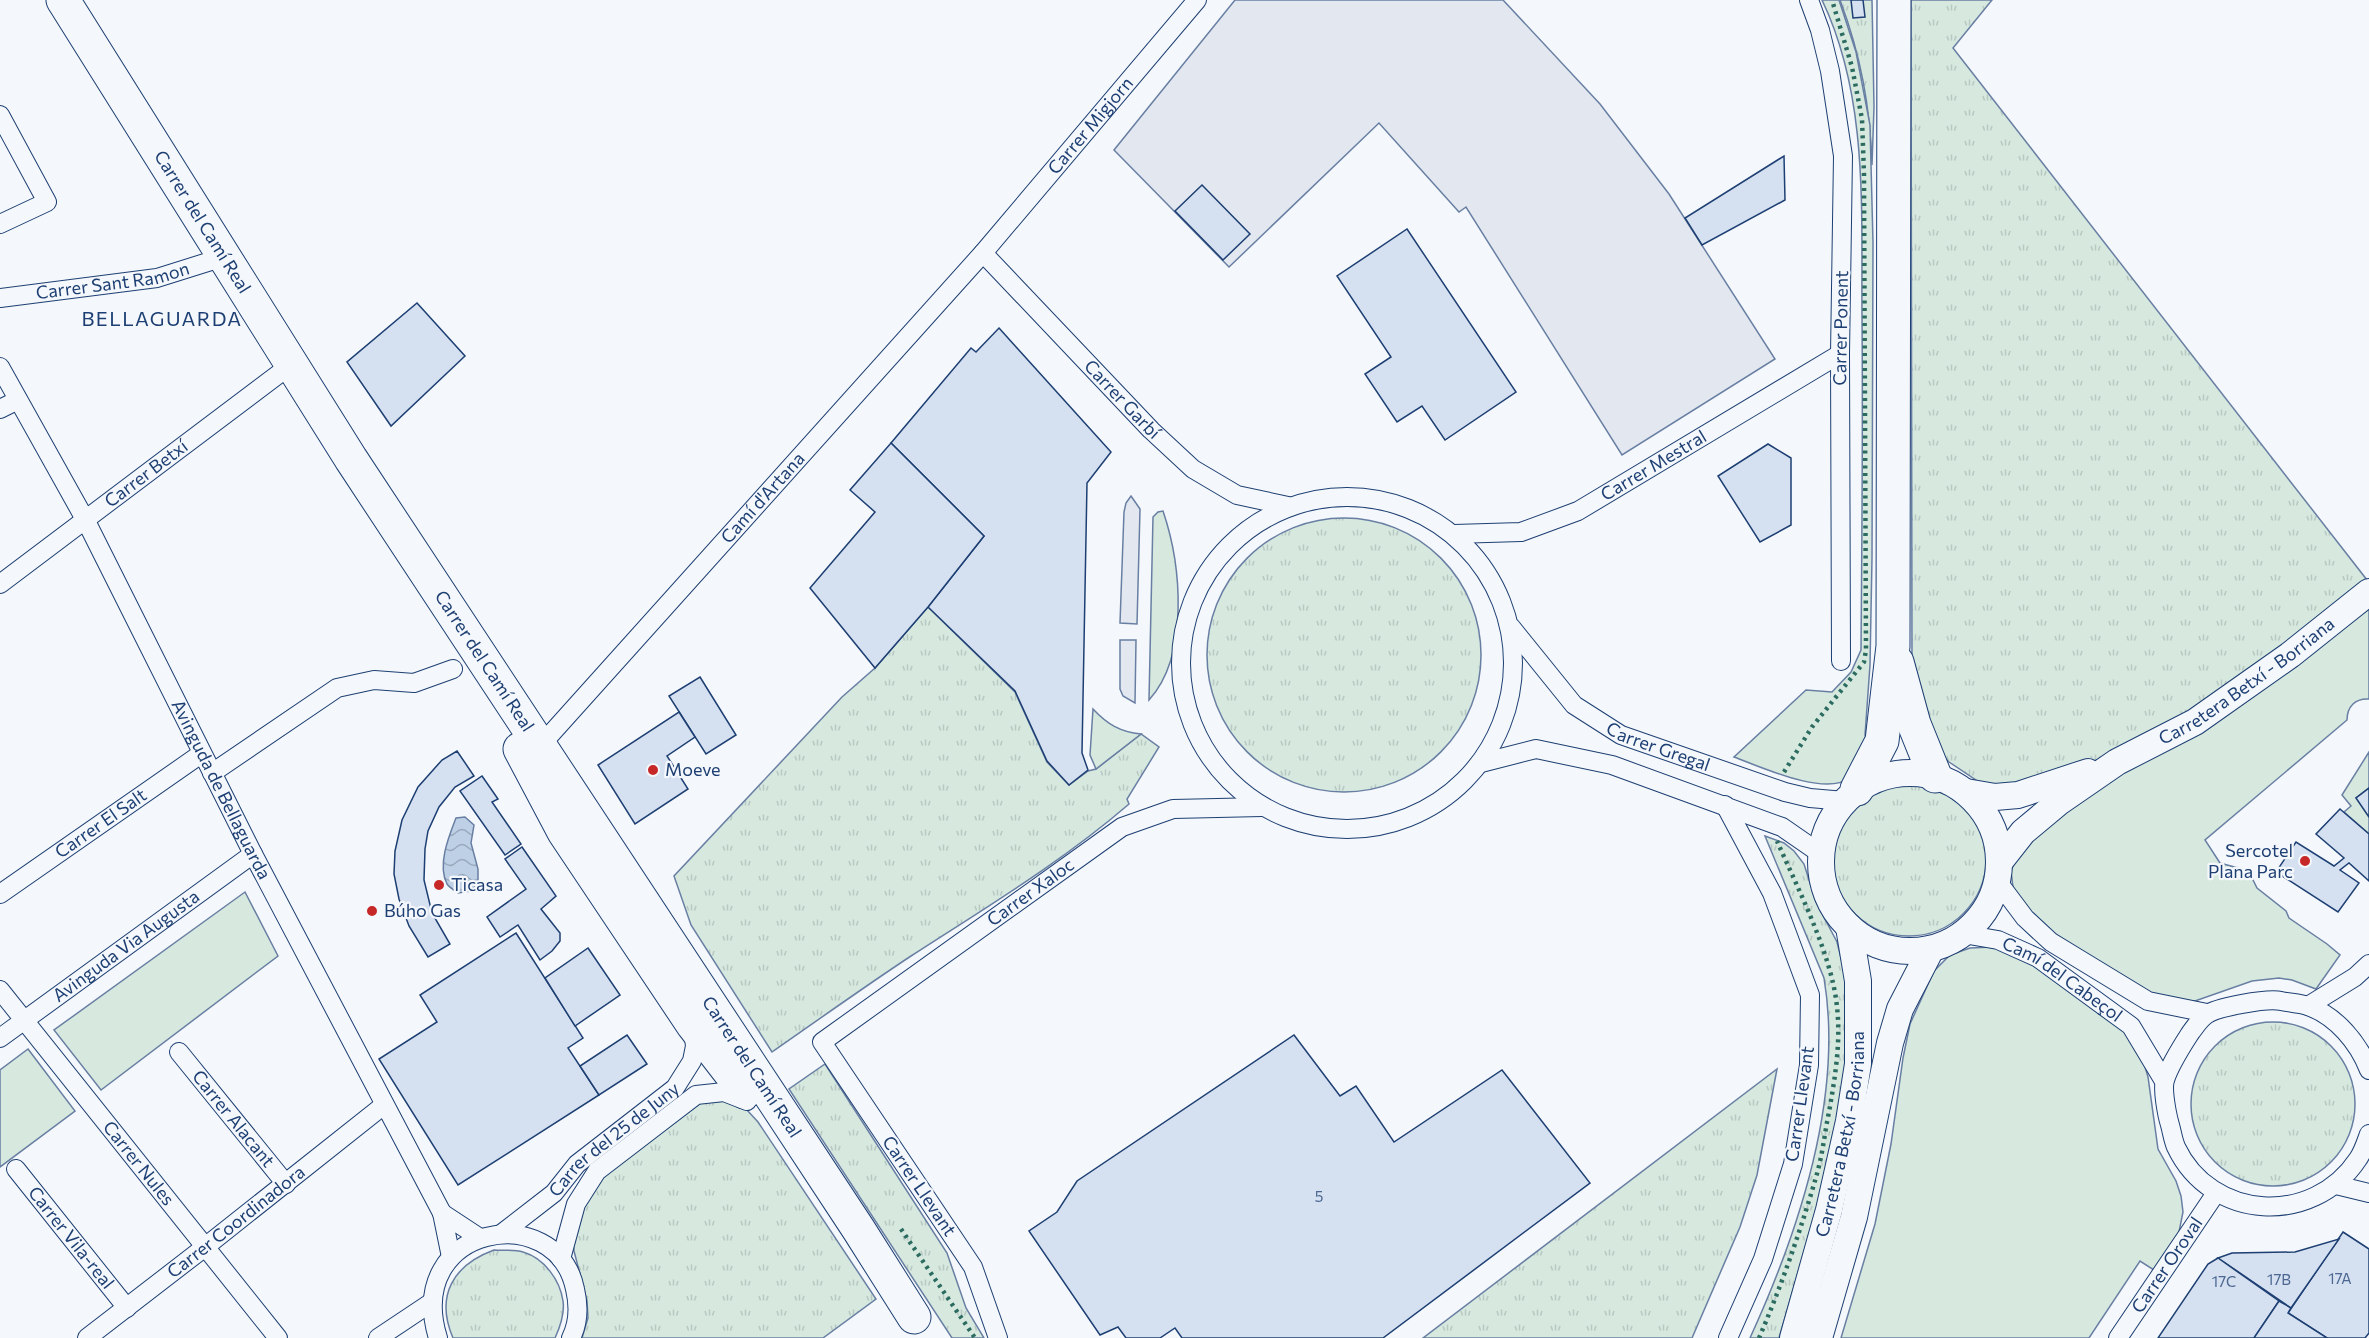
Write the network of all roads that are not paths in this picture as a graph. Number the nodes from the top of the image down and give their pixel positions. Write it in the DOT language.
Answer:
graph roads {
  1 [pos="63,0"];
  2 [pos="1197,0"];
  3 [pos="1809,0"];
  4 [pos="1894,0"];
  5 [pos="0,115"];
  6 [pos="0,224"];
  7 [pos="983,253"];
  8 [pos="224,257"];
  9 [pos="0,298"];
  10 [pos="1840,354"];
  11 [pos="292,364"];
  12 [pos="0,367"];
  13 [pos="18,400"];
  14 [pos="0,409"];
  15 [pos="351,459"];
  16 [pos="1288,506"];
  17 [pos="86,520"];
  18 [pos="1454,534"];
  19 [pos="0,584"];
  20 [pos="2369,592"];
  21 [pos="1511,627"];
  22 [pos="1893,646"];
  23 [pos="1840,661"];
  24 [pos="453,669"];
  25 [pos="541,745"];
  26 [pos="201,754"];
  27 [pos="2117,762"];
  28 [pos="1481,763"];
  29 [pos="212,773"];
  30 [pos="1935,776"];
  31 [pos="1966,792"];
  32 [pos="1851,795"];
  33 [pos="1725,805"];
  34 [pos="1262,807"];
  35 [pos="253,854"];
  36 [pos="1821,854"];
  37 [pos="1999,871"];
  38 [pos="0,894"];
  39 [pos="1849,927"];
  40 [pos="1963,934"];
  41 [pos="1931,949"];
  42 [pos="2369,964"];
  43 [pos="0,990"];
  44 [pos="2308,1006"];
  45 [pos="2207,1014"];
  46 [pos="24,1021"];
  47 [pos="693,1025"];
  48 [pos="0,1038"];
  49 [pos="822,1042"];
  50 [pos="179,1052"];
  51 [pos="2369,1070"];
  52 [pos="2164,1081"];
  53 [pos="754,1104"];
  54 [pos="384,1105"];
  55 [pos="2369,1134"];
  56 [pos="16,1169"];
  57 [pos="286,1184"];
  58 [pos="2336,1185"];
  59 [pos="2216,1192"];
  60 [pos="2369,1193"];
  61 [pos="442,1213"];
  62 [pos="501,1234"];
  63 [pos="480,1238"];
  64 [pos="205,1247"];
  65 [pos="451,1257"];
  66 [pos="561,1259"];
  67 [pos="432,1302"];
  68 [pos="127,1308"];
  69 [pos="921,1328"];
  70 [pos="87,1338"];
  71 [pos="278,1338"];
  72 [pos="378,1338"];
  73 [pos="438,1338"];
  74 [pos="571,1338"];
  75 [pos="998,1338"];
  76 [pos="1728,1338"];
  77 [pos="1793,1338"];
  78 [pos="1819,1338"];
  79 [pos="2118,1338"];
  1 -- 8 [label="highway, Carrer del Camí Real"];
  2 -- 7 [label="street, Carrer Migjorn"];
  3 -- 10 [label="street, Carrer Ponent"];
  4 -- 22 [label="highway"];
  5 -- 6 [label="street"];
  7 -- 16 [label="street, Carrer Garbí"];
  7 -- 25 [label="street, Camí d'Artana"];
  8 -- 9 [label="street, Carrer Sant Ramon"];
  8 -- 11 [label="highway, Carrer del Camí Real"];
  10 -- 18 [label="street, Carrer Mestral"];
  10 -- 23 [label="street, Carrer Ponent"];
  11 -- 15 [label="highway, Carrer del Camí Real"];
  11 -- 17 [label="street, Carrer Betxí"];
  12 -- 13 [label="street, Avinguda de Bellaguarda"];
  13 -- 14 [label="street"];
  13 -- 17 [label="street, Avinguda de Bellaguarda"];
  15 -- 25 [label="highway, Carrer del Camí Real"];
  15 -- 47 [label="highway"];
  16 -- 18 [label="street"];
  16 -- 34 [label="street"];
  17 -- 19 [label="street, Carrer Betxí"];
  17 -- 26 [label="street, Avinguda de Bellaguarda"];
  18 -- 21 [label="street"];
  20 -- 27 [label="main road, Carretera Betxí - Borriana"];
  21 -- 28 [label="street"];
  21 -- 32 [label="street, Carrer Gregal"];
  22 -- 30 [label="highway"];
  22 -- 32 [label="highway"];
  24 -- 29 [label="street"];
  25 -- 69 [label="highway, Carrer del Camí Real"];
  26 -- 29 [label="street, Avinguda de Bellaguarda"];
  26 -- 38 [label="street, Carrer El Salt"];
  27 -- 31 [label="main road, Carretera Betxí - Borriana"];
  27 -- 37 [label="main road, Carretera Betxí - Borriana"];
  28 -- 33 [label="street, Carrer Gregal"];
  28 -- 34 [label="street"];
  29 -- 35 [label="street, Avinguda de Bellaguarda"];
  30 -- 31 [label="main road"];
  30 -- 32 [label="main road"];
  31 -- 37 [label="main road"];
  32 -- 36 [label="main road"];
  33 -- 36 [label="street, Carrer Gregal"];
  33 -- 76 [label="street, Carrer Llevant"];
  34 -- 49 [label="street, Carrer Xaloc"];
  35 -- 46 [label="street, Avinguda Via Augusta"];
  35 -- 54 [label="street, Avinguda de Bellaguarda"];
  36 -- 39 [label="main road"];
  37 -- 40 [label="main road"];
  37 -- 45 [label="street, Camí del Cabeçol"];
  39 -- 41 [label="main road"];
  39 -- 77 [label="main road, Carretera Betxí - Borriana"];
  40 -- 41 [label="main road"];
  40 -- 52 [label="street, Camí del Cabeçol"];
  41 -- 78 [label="main road, Carretera Betxí - Borriana"];
  42 -- 44 [label="street"];
  43 -- 46 [label="street, Carrer Nules"];
  44 -- 45 [label="street"];
  44 -- 51 [label="street"];
  45 -- 52 [label="street"];
  46 -- 48 [label="street, Avinguda Via Augusta"];
  46 -- 64 [label="street, Carrer Nules"];
  47 -- 53 [label="highway"];
  47 -- 62 [label="street, Carrer del 25 de Juny"];
  49 -- 75 [label="street, Carrer Llevant"];
  50 -- 57 [label="street, Carrer Alacant"];
  52 -- 59 [label="street"];
  53 -- 66 [label="street, Carrer del 25 de Juny"];
  53 -- 69 [label="highway"];
  54 -- 57 [label="street, Carrer Coordinadora"];
  54 -- 61 [label="street, Avinguda de Bellaguarda"];
  55 -- 58 [label="street"];
  56 -- 68 [label="street, Carrer Vila-real"];
  57 -- 64 [label="street, Carrer Coordinadora"];
  58 -- 59 [label="street"];
  58 -- 60 [label="street"];
  59 -- 79 [label="street, Carrer Oroval"];
  61 -- 63 [label="street, Avinguda de Bellaguarda"];
  61 -- 65 [label="street, Avinguda de Bellaguarda"];
  62 -- 63 [label="street"];
  62 -- 66 [label="street"];
  63 -- 65 [label="street"];
  64 -- 68 [label="street, Carrer Coordinadora"];
  64 -- 71 [label="street, Carrer Nules"];
  65 -- 67 [label="street"];
  66 -- 74 [label="street"];
  67 -- 72 [label="street"];
  67 -- 73 [label="street"];
  68 -- 70 [label="street, Carrer Coordinadora"];
}
